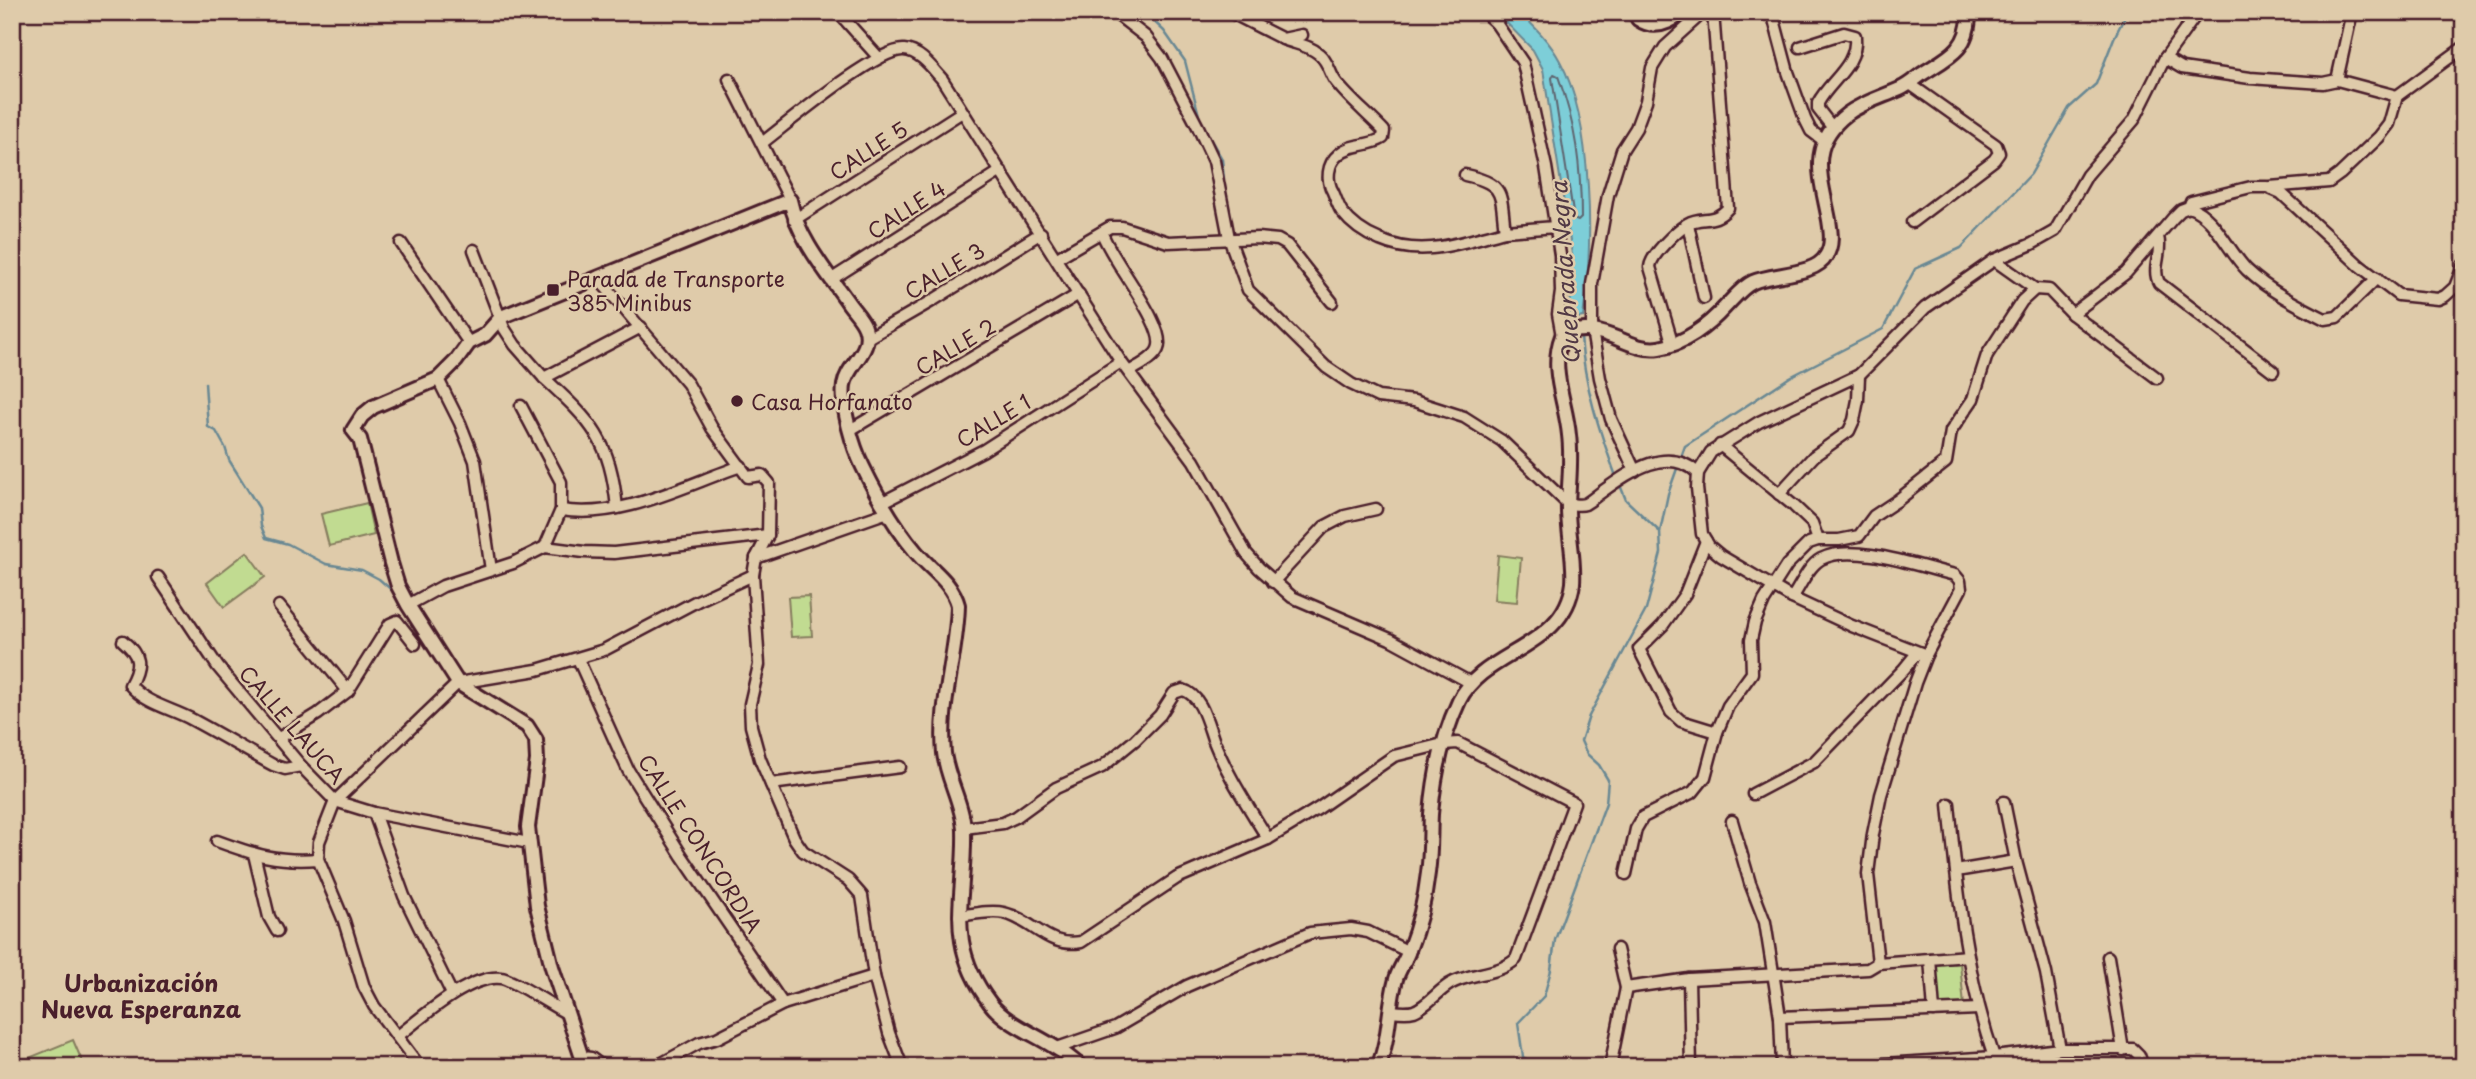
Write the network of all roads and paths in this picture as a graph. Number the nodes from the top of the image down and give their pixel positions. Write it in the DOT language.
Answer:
graph roads {
  1 [pos="838,12"];
  2 [pos="1114,12"];
  3 [pos="1230,12"];
  4 [pos="1484,12"];
  5 [pos="1636,12"];
  6 [pos="1683,12"];
  7 [pos="1696,12"];
  8 [pos="1713,12"];
  9 [pos="1772,12"];
  10 [pos="2198,12"];
  11 [pos="2352,12"];
  12 [pos="2456,12"];
  13 [pos="1969,13"];
  14 [pos="1499,18"];
  15 [pos="2464,19"];
  16 [pos="1302,35"];
  17 [pos="1283,39"];
  18 [pos="1800,47"];
  19 [pos="2464,47"];
  20 [pos="879,58"];
  21 [pos="2165,58"];
  22 [pos="729,79"];
  23 [pos="2337,80"];
  24 [pos="1910,84"];
  25 [pos="2397,96"];
  26 [pos="962,113"];
  27 [pos="1832,127"];
  28 [pos="1823,140"];
  29 [pos="762,143"];
  30 [pos="1001,171"];
  31 [pos="1465,175"];
  32 [pos="2267,187"];
  33 [pos="790,200"];
  34 [pos="2189,207"];
  35 [pos="794,220"];
  36 [pos="1912,222"];
  37 [pos="1688,224"];
  38 [pos="1555,227"];
  39 [pos="1505,232"];
  40 [pos="1041,233"];
  41 [pos="1102,233"];
  42 [pos="2158,237"];
  43 [pos="1229,238"];
  44 [pos="401,243"];
  45 [pos="474,250"];
  46 [pos="1057,258"];
  47 [pos="1994,260"];
  48 [pos="2464,264"];
  49 [pos="597,277"];
  50 [pos="2377,278"];
  51 [pos="832,279"];
  52 [pos="2035,289"];
  53 [pos="1079,294"];
  54 [pos="1704,298"];
  55 [pos="1332,302"];
  56 [pos="2072,314"];
  57 [pos="501,317"];
  58 [pos="641,327"];
  59 [pos="1588,330"];
  60 [pos="1566,334"];
  61 [pos="866,339"];
  62 [pos="469,343"];
  63 [pos="1673,345"];
  64 [pos="1121,362"];
  65 [pos="2273,371"];
  66 [pos="1129,372"];
  67 [pos="1859,375"];
  68 [pos="544,378"];
  69 [pos="2157,378"];
  70 [pos="438,379"];
  71 [pos="521,406"];
  72 [pos="850,430"];
  73 [pos="1720,445"];
  74 [pos="741,466"];
  75 [pos="1631,473"];
  76 [pos="1698,473"];
  77 [pos="1779,494"];
  78 [pos="1568,504"];
  79 [pos="617,508"];
  80 [pos="883,508"];
  81 [pos="1376,509"];
  82 [pos="561,510"];
  83 [pos="768,535"];
  84 [pos="1818,540"];
  85 [pos="1706,541"];
  86 [pos="545,547"];
  87 [pos="757,558"];
  88 [pos="491,570"];
  89 [pos="753,575"];
  90 [pos="158,577"];
  91 [pos="1273,582"];
  92 [pos="1772,588"];
  93 [pos="1792,598"];
  94 [pos="408,605"];
  95 [pos="279,606"];
  96 [pos="122,641"];
  97 [pos="415,644"];
  98 [pos="1921,654"];
  99 [pos="578,659"];
  100 [pos="458,683"];
  101 [pos="1471,683"];
  102 [pos="348,691"];
  103 [pos="1717,732"];
  104 [pos="278,738"];
  105 [pos="1443,744"];
  106 [pos="302,766"];
  107 [pos="900,767"];
  108 [pos="771,784"];
  109 [pos="1753,794"];
  110 [pos="335,801"];
  111 [pos="2004,803"];
  112 [pos="1949,804"];
  113 [pos="374,813"];
  114 [pos="1732,821"];
  115 [pos="964,828"];
  116 [pos="1268,839"];
  117 [pos="217,841"];
  118 [pos="529,843"];
  119 [pos="254,854"];
  120 [pos="318,859"];
  121 [pos="2016,861"];
  122 [pos="1956,871"];
  123 [pos="1626,874"];
  124 [pos="959,916"];
  125 [pos="277,931"];
  126 [pos="1617,949"];
  127 [pos="1409,952"];
  128 [pos="1968,956"];
  129 [pos="2108,957"];
  130 [pos="1930,959"];
  131 [pos="1878,963"];
  132 [pos="1773,974"];
  133 [pos="873,976"];
  134 [pos="1689,979"];
  135 [pos="1626,988"];
  136 [pos="452,994"];
  137 [pos="783,1004"];
  138 [pos="1979,1009"];
  139 [pos="1392,1011"];
  140 [pos="1934,1011"];
  141 [pos="568,1014"];
  142 [pos="1780,1017"];
  143 [pos="398,1036"];
  144 [pos="1057,1048"];
  145 [pos="2060,1049"];
  146 [pos="2123,1050"];
  147 [pos="2014,1055"];
  148 [pos="1994,1056"];
  149 [pos="584,1062"];
  150 [pos="1782,1066"];
  151 [pos="421,1067"];
  152 [pos="603,1067"];
  153 [pos="655,1067"];
  154 [pos="902,1067"];
  155 [pos="1081,1067"];
  156 [pos="1378,1067"];
  157 [pos="1610,1067"];
  158 [pos="1691,1067"];
  159 [pos="1836,1067"];
  160 [pos="2014,1067"];
  161 [pos="2143,1067"];
  1 -- 20 [label="street"];
  2 -- 43 [label="street"];
  3 -- 17 [label="street"];
  4 -- 14 [label="street"];
  5 -- 6 [label="street"];
  7 -- 59 [label="street"];
  8 -- 37 [label="street"];
  9 -- 28 [label="street"];
  10 -- 21 [label="street"];
  11 -- 23 [label="street"];
  12 -- 15 [label="street"];
  13 -- 24 [label="street"];
  14 -- 38 [label="street"];
  16 -- 17 [label="street"];
  17 -- 39 [label="street"];
  18 -- 27 [label="street"];
  19 -- 25 [label="street"];
  20 -- 26 [label="street"];
  20 -- 29 [label="street"];
  21 -- 23 [label="street"];
  21 -- 47 [label="street"];
  22 -- 29 [label="street"];
  23 -- 25 [label="street"];
  24 -- 27 [label="street"];
  24 -- 36 [label="street"];
  25 -- 32 [label="street"];
  26 -- 30 [label="street"];
  26 -- 35 [label="street, CALLE 5"];
  27 -- 28 [label="street"];
  28 -- 63 [label="street"];
  29 -- 33 [label="street"];
  30 -- 40 [label="street"];
  30 -- 51 [label="street, CALLE 4"];
  31 -- 39 [label="street"];
  32 -- 34 [label="street"];
  32 -- 50 [label="street"];
  33 -- 35 [label="street"];
  33 -- 49 [label="street"];
  34 -- 42 [label="street"];
  34 -- 50 [label="street"];
  35 -- 51 [label="street"];
  37 -- 54 [label="street"];
  37 -- 63 [label="street"];
  38 -- 39 [label="street"];
  38 -- 60 [label="street"];
  40 -- 46 [label="street"];
  40 -- 61 [label="street, CALLE 3"];
  41 -- 43 [label="street"];
  41 -- 46 [label="street"];
  41 -- 66 [label="street"];
  42 -- 56 [label="street"];
  42 -- 65 [label="street"];
  43 -- 55 [label="street"];
  43 -- 78 [label="street"];
  44 -- 62 [label="street"];
  45 -- 57 [label="street"];
  46 -- 53 [label="street"];
  47 -- 52 [label="street"];
  47 -- 67 [label="street"];
  48 -- 50 [label="street"];
  49 -- 57 [label="street"];
  49 -- 58 [label="street"];
  51 -- 61 [label="street"];
  52 -- 56 [label="street"];
  52 -- 84 [label="street"];
  53 -- 64 [label="street"];
  53 -- 72 [label="street, CALLE 2"];
  56 -- 69 [label="street"];
  57 -- 62 [label="street"];
  57 -- 68 [label="street"];
  58 -- 68 [label="street"];
  58 -- 74 [label="street"];
  59 -- 60 [label="street"];
  59 -- 63 [label="street"];
  59 -- 75 [label="street"];
  60 -- 78 [label="street"];
  61 -- 72 [label="street"];
  62 -- 70 [label="street"];
  64 -- 66 [label="street"];
  64 -- 80 [label="street, CALLE 1"];
  66 -- 91 [label="street"];
  67 -- 73 [label="street"];
  67 -- 77 [label="street"];
  68 -- 79 [label="street"];
  70 -- 88 [label="street"];
  70 -- 94 [label="street"];
  71 -- 82 [label="street"];
  72 -- 80 [label="street"];
  73 -- 76 [label="street"];
  73 -- 77 [label="street"];
  74 -- 79 [label="street"];
  74 -- 83 [label="street"];
  75 -- 76 [label="street"];
  75 -- 78 [label="street"];
  76 -- 85 [label="street"];
  77 -- 84 [label="street"];
  78 -- 101 [label="street"];
  79 -- 82 [label="street"];
  80 -- 87 [label="street, CALLE 1"];
  80 -- 115 [label="street"];
  81 -- 91 [label="street"];
  82 -- 86 [label="street"];
  83 -- 86 [label="street"];
  83 -- 87 [label="street"];
  84 -- 92 [label="street"];
  85 -- 92 [label="street"];
  85 -- 103 [label="street"];
  86 -- 88 [label="street"];
  87 -- 89 [label="street"];
  88 -- 94 [label="street"];
  89 -- 99 [label="street"];
  89 -- 108 [label="street"];
  90 -- 104 [label="street, CALLE LAUCA"];
  91 -- 101 [label="street"];
  92 -- 93 [label="street"];
  92 -- 103 [label="street"];
  93 -- 98 [label="street"];
  93 -- 98 [label="street"];
  94 -- 100 [label="street"];
  95 -- 102 [label="street"];
  96 -- 106 [label="street"];
  97 -- 102 [label="street"];
  98 -- 109 [label="street"];
  98 -- 131 [label="street"];
  99 -- 100 [label="street"];
  99 -- 137 [label="street, CALLE CONCORDIA"];
  100 -- 110 [label="street"];
  100 -- 118 [label="street"];
  101 -- 105 [label="street"];
  102 -- 104 [label="street"];
  103 -- 123 [label="street"];
  104 -- 106 [label="street, CALLE LAUCA"];
  105 -- 116 [label="street"];
  105 -- 127 [label="street"];
  105 -- 139 [label="street"];
  106 -- 110 [label="street, CALLE LAUCA"];
  107 -- 108 [label="street"];
  108 -- 133 [label="street"];
  110 -- 113 [label="street, CALLE LAUCA"];
  110 -- 120 [label="street"];
  111 -- 121 [label="street"];
  112 -- 122 [label="street"];
  113 -- 118 [label="street, CALLE LAUCA"];
  113 -- 136 [label="street"];
  114 -- 132 [label="street"];
  115 -- 116 [label="street"];
  115 -- 124 [label="street"];
  116 -- 124 [label="street"];
  117 -- 119 [label="street"];
  118 -- 141 [label="street"];
  119 -- 120 [label="street"];
  119 -- 125 [label="street"];
  120 -- 143 [label="street"];
  121 -- 122 [label="street"];
  121 -- 145 [label="street"];
  122 -- 128 [label="street"];
  124 -- 144 [label="street"];
  126 -- 135 [label="street"];
  127 -- 139 [label="street"];
  127 -- 144 [label="street"];
  128 -- 130 [label="street"];
  128 -- 138 [label="street"];
  129 -- 146 [label="street"];
  130 -- 131 [label="street"];
  130 -- 140 [label="street"];
  131 -- 132 [label="street"];
  132 -- 134 [label="street"];
  132 -- 142 [label="street"];
  133 -- 137 [label="street"];
  133 -- 154 [label="street"];
  134 -- 135 [label="street"];
  134 -- 158 [label="street"];
  135 -- 157 [label="street"];
  136 -- 141 [label="street"];
  136 -- 143 [label="street"];
  137 -- 153 [label="street"];
  138 -- 140 [label="street"];
  138 -- 148 [label="street"];
  139 -- 156 [label="street"];
  140 -- 142 [label="street"];
  141 -- 149 [label="street"];
  142 -- 150 [label="street"];
  143 -- 151 [label="street"];
  144 -- 155 [label="street"];
  145 -- 146 [label="street"];
  145 -- 147 [label="street"];
  146 -- 161 [label="street"];
  147 -- 148 [label="street"];
  147 -- 160 [label="street"];
  148 -- 159 [label="street"];
  149 -- 152 [label="street"];
}
